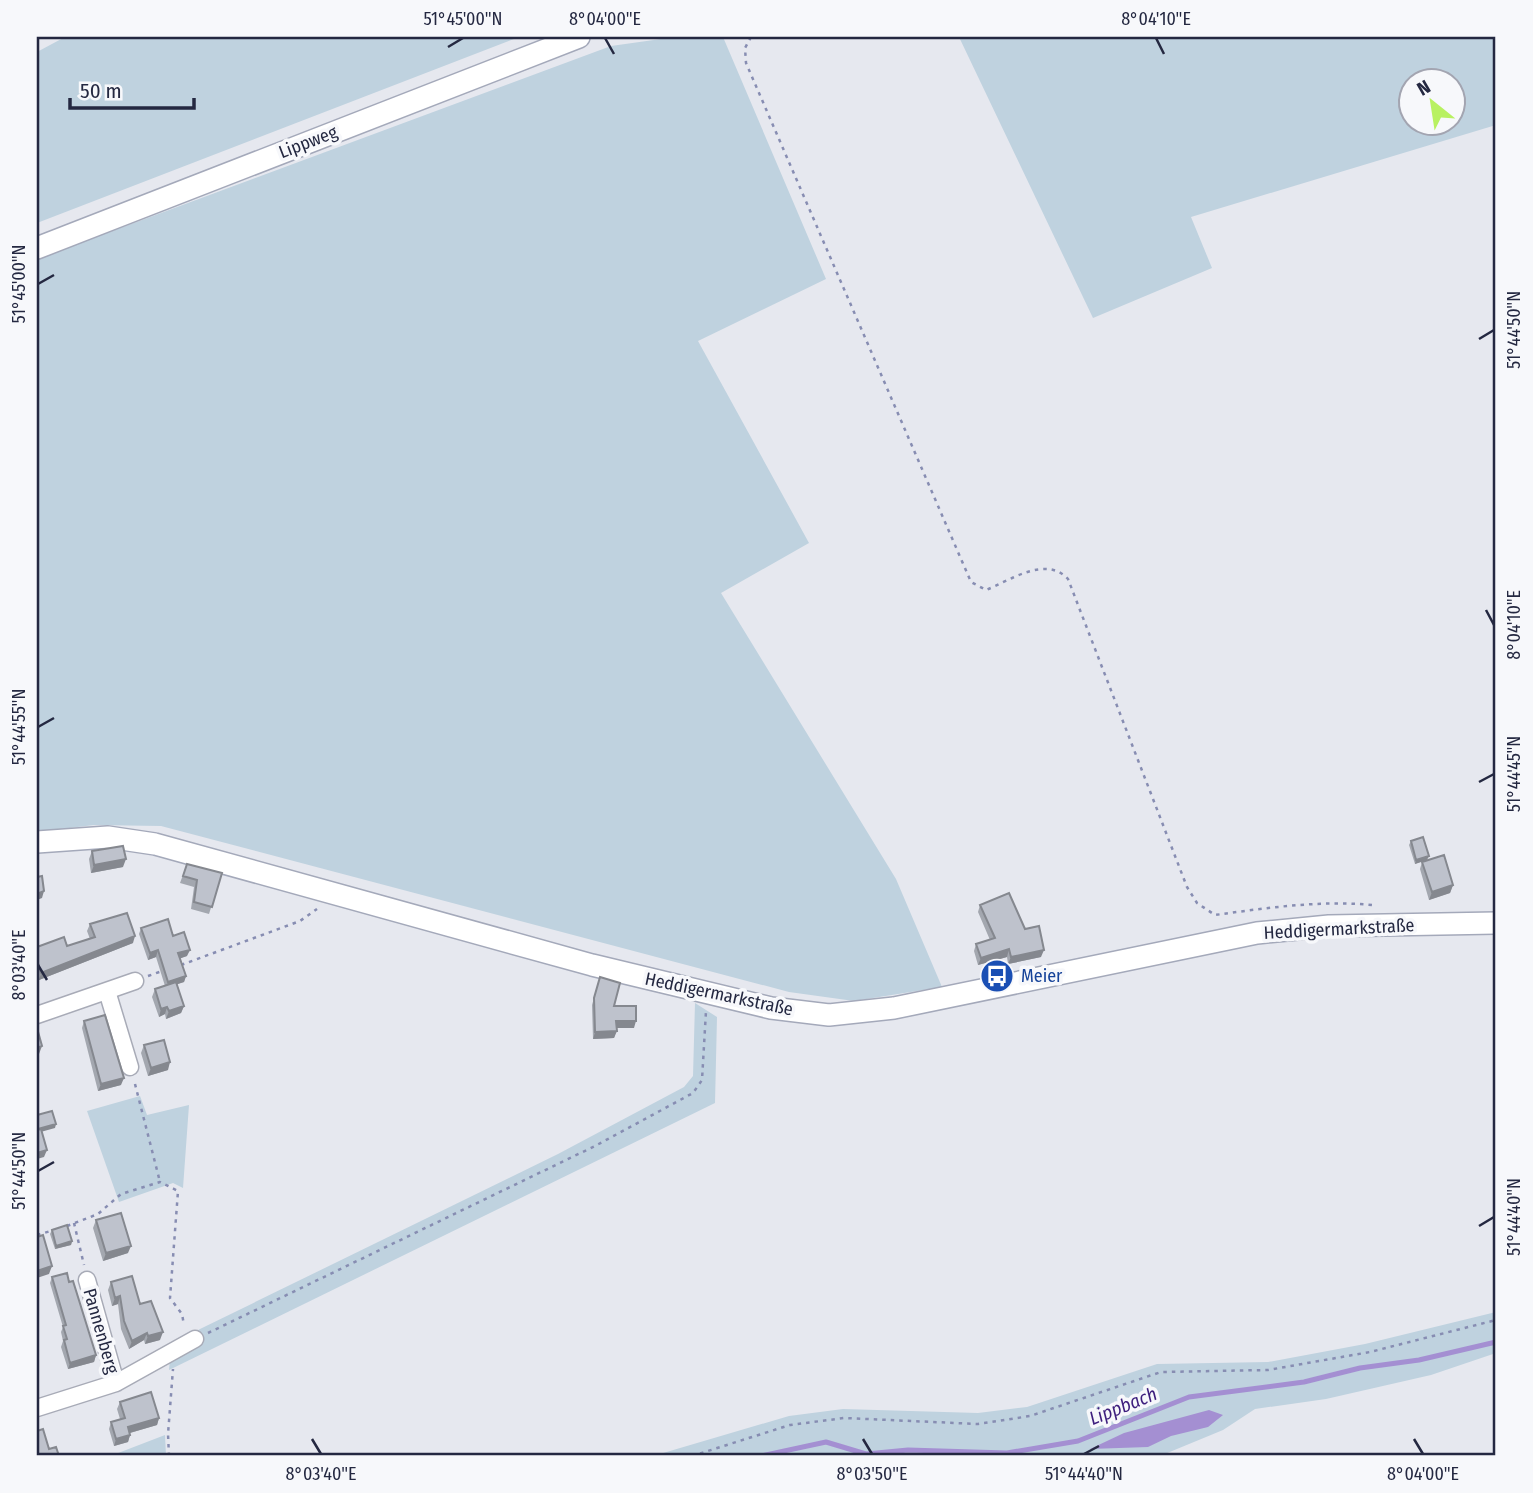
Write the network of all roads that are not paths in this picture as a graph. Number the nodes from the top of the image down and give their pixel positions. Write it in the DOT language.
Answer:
graph roads {
  1 [pos="579,37"];
  2 [pos="37,248"];
  3 [pos="37,842"];
  4 [pos="1496,923"];
  5 [pos="135,981"];
  6 [pos="107,991"];
  7 [pos="37,1015"];
  8 [pos="130,1067"];
  9 [pos="87,1280"];
  10 [pos="186,1345"];
  11 [pos="116,1383"];
  12 [pos="37,1408"];
  1 -- 2 [label="street, Lippweg"];
  3 -- 4 [label="street, Heddigermarkstraße"];
  5 -- 6 [label="street"];
  6 -- 7 [label="street"];
  6 -- 8 [label="street"];
  9 -- 11 [label="street, Pannenberg"];
  10 -- 11 [label="street, Pannenberg"];
  11 -- 12 [label="street, Pannenberg"];
}
